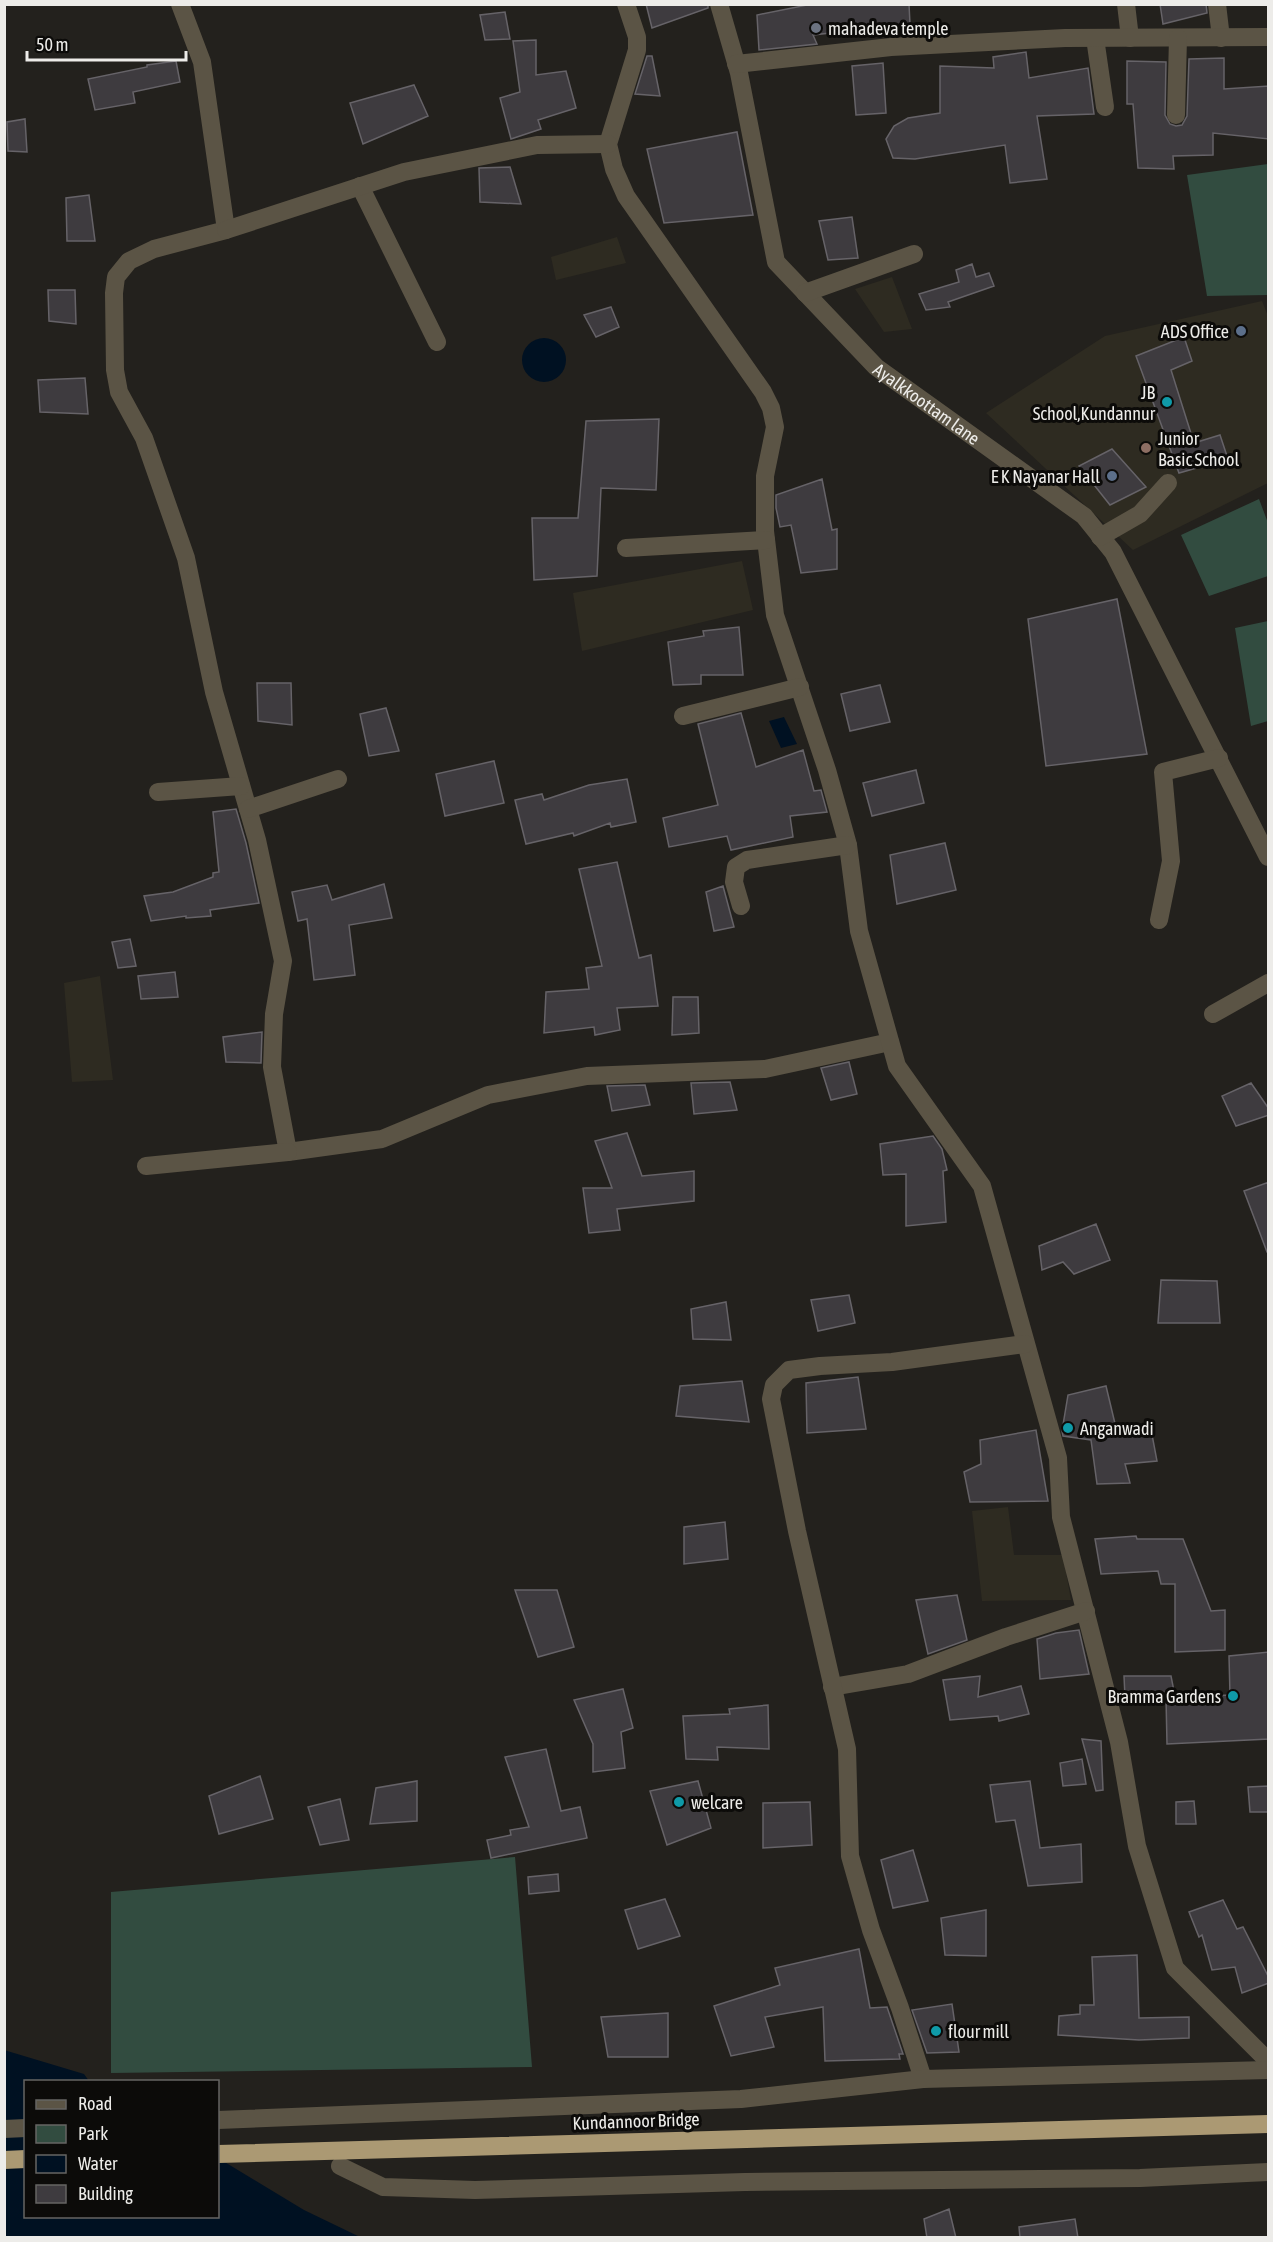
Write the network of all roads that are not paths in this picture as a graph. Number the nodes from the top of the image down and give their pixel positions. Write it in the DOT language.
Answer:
graph roads {
  1 [pos="180,4"];
  2 [pos="626,4"];
  3 [pos="719,4"];
  4 [pos="1126,4"];
  5 [pos="1216,4"];
  6 [pos="1269,37"];
  7 [pos="1095,38"];
  8 [pos="1130,38"];
  9 [pos="1178,38"];
  10 [pos="1221,38"];
  11 [pos="736,64"];
  12 [pos="1105,106"];
  13 [pos="1176,115"];
  14 [pos="608,144"];
  15 [pos="360,186"];
  16 [pos="226,230"];
  17 [pos="914,254"];
  18 [pos="806,293"];
  19 [pos="437,342"];
  20 [pos="1168,483"];
  21 [pos="1100,537"];
  22 [pos="766,540"];
  23 [pos="626,548"];
  24 [pos="800,687"];
  25 [pos="683,716"];
  26 [pos="1219,758"];
  27 [pos="338,779"];
  28 [pos="242,786"];
  29 [pos="158,792"];
  30 [pos="248,809"];
  31 [pos="848,845"];
  32 [pos="1269,857"];
  33 [pos="741,906"];
  34 [pos="1159,920"];
  35 [pos="1269,983"];
  36 [pos="1213,1014"];
  37 [pos="890,1042"];
  38 [pos="288,1152"];
  39 [pos="146,1166"];
  40 [pos="1025,1344"];
  41 [pos="1086,1611"];
  42 [pos="832,1687"];
  43 [pos="1269,2061"];
  44 [pos="1269,2070"];
  45 [pos="923,2079"];
  46 [pos="219,2120"];
  47 [pos="1269,2124"];
  48 [pos="24,2128"];
  49 [pos="4,2129"];
  50 [pos="219,2154"];
  51 [pos="24,2159"];
  52 [pos="4,2160"];
  53 [pos="340,2166"];
  54 [pos="1269,2172"];
  1 -- 16 [label="street"];
  2 -- 14 [label="street"];
  3 -- 11 [label="street, Ayalkkoottam lane"];
  4 -- 8 [label="street"];
  5 -- 10 [label="street"];
  6 -- 10 [label="street"];
  7 -- 8 [label="street"];
  7 -- 11 [label="street"];
  7 -- 12 [label="street"];
  8 -- 9 [label="street"];
  9 -- 10 [label="street"];
  9 -- 13 [label="street"];
  11 -- 18 [label="street, Ayalkkoottam lane"];
  14 -- 15 [label="street"];
  14 -- 22 [label="street"];
  15 -- 16 [label="street"];
  15 -- 19 [label="street"];
  16 -- 28 [label="street"];
  17 -- 18 [label="street"];
  18 -- 21 [label="street, Ayalkkoottam lane"];
  20 -- 21 [label="street"];
  21 -- 26 [label="street, Ayalkkoottam lane"];
  22 -- 23 [label="street"];
  22 -- 24 [label="street"];
  24 -- 25 [label="street"];
  24 -- 31 [label="street"];
  26 -- 32 [label="street, Ayalkkoottam lane"];
  26 -- 34 [label="street"];
  27 -- 30 [label="street"];
  28 -- 29 [label="street"];
  28 -- 30 [label="street"];
  30 -- 38 [label="street"];
  31 -- 33 [label="street"];
  31 -- 37 [label="street"];
  35 -- 36 [label="street"];
  37 -- 38 [label="street"];
  37 -- 40 [label="street"];
  38 -- 39 [label="street"];
  40 -- 41 [label="street"];
  40 -- 42 [label="street"];
  41 -- 42 [label="street"];
  41 -- 43 [label="street"];
  42 -- 45 [label="street"];
  44 -- 45 [label="street"];
  45 -- 46 [label="street"];
  47 -- 50 [label="highway, Kundannoor Bridge"];
  48 -- 49 [label="street"];
  51 -- 52 [label="highway"];
  53 -- 54 [label="street"];
}
